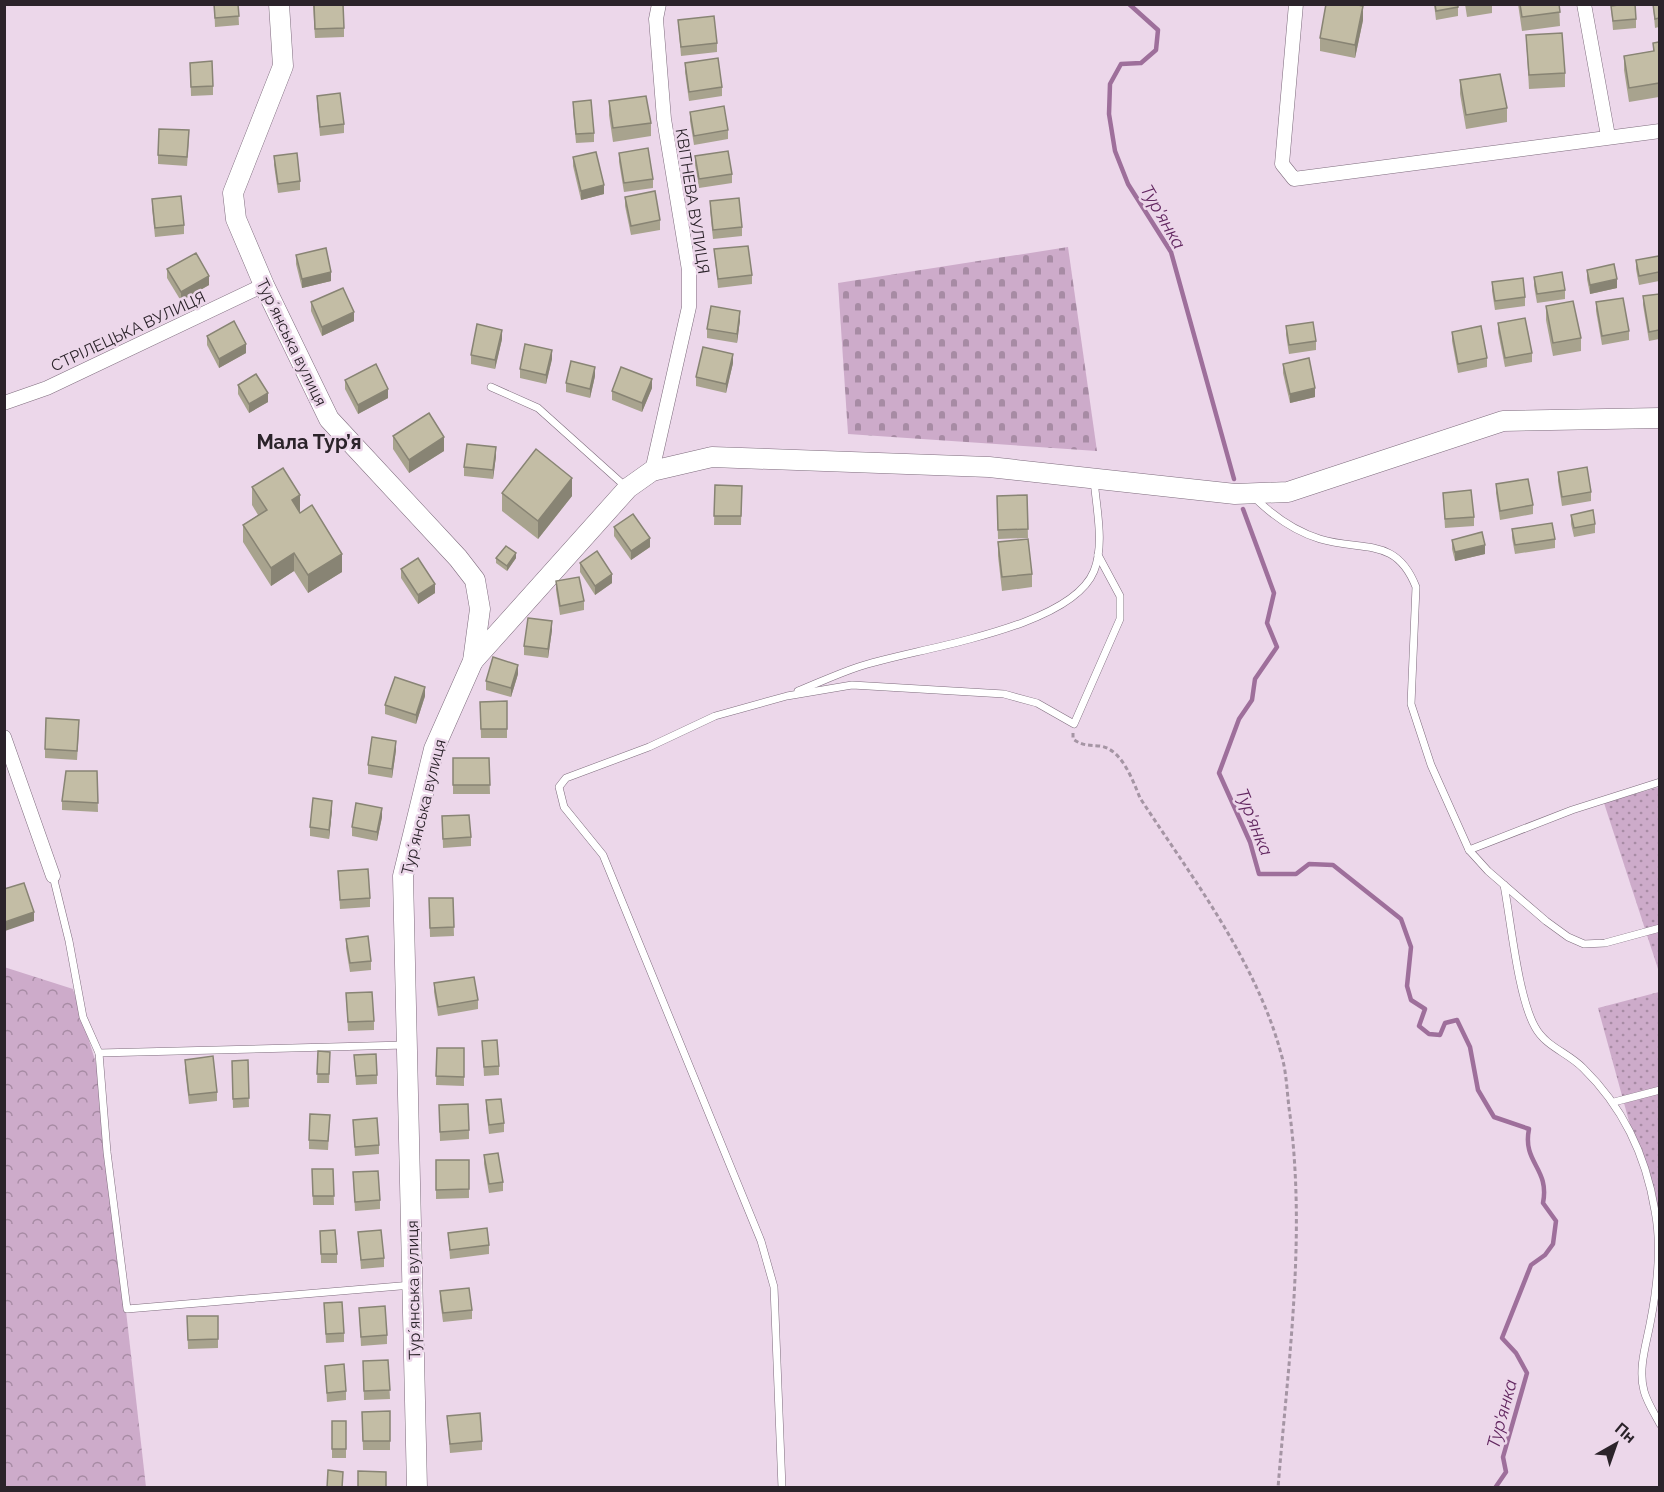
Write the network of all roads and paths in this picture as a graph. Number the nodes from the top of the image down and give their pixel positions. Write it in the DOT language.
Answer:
graph roads {
  1 [pos="279,4"];
  2 [pos="659,4"];
  3 [pos="1296,4"];
  4 [pos="1584,4"];
  5 [pos="1659,131"];
  6 [pos="1608,136"];
  7 [pos="264,285"];
  8 [pos="491,387"];
  9 [pos="4,403"];
  10 [pos="1659,418"];
  11 [pos="652,471"];
  12 [pos="1094,477"];
  13 [pos="628,488"];
  14 [pos="1251,493"];
  15 [pos="1098,555"];
  16 [pos="473,662"];
  17 [pos="787,696"];
  18 [pos="1074,724"];
  19 [pos="4,737"];
  20 [pos="1659,782"];
  21 [pos="1469,850"];
  22 [pos="53,876"];
  23 [pos="1504,885"];
  24 [pos="1659,928"];
  25 [pos="408,1045"];
  26 [pos="99,1053"];
  27 [pos="1659,1090"];
  28 [pos="1614,1102"];
  29 [pos="1658,1257"];
  30 [pos="413,1285"];
  31 [pos="1659,1406"];
  32 [pos="1651,1408"];
  33 [pos="1659,1424"];
  34 [pos="417,1488"];
  35 [pos="782,1488"];
  36 [pos="1278,1488"];
  1 -- 7 [label="street, Турʼянська вулиця"];
  2 -- 11 [label="street, КВІТНЕВА ВУЛИЦЯ"];
  3 -- 6 [label="street"];
  4 -- 6 [label="street"];
  5 -- 6 [label="street"];
  7 -- 9 [label="street, СТРІЛЕЦЬКА ВУЛИЦЯ"];
  7 -- 16 [label="street, Турʼянська вулиця"];
  8 -- 13 [label="lane"];
  10 -- 14 [label="street"];
  11 -- 12 [label="street"];
  11 -- 13 [label="street"];
  12 -- 14 [label="street"];
  12 -- 15 [label="lane"];
  13 -- 16 [label="street"];
  14 -- 21 [label="lane"];
  15 -- 17 [label="lane"];
  15 -- 18 [label="lane"];
  16 -- 25 [label="street, Турʼянська вулиця"];
  17 -- 18 [label="lane"];
  17 -- 35 [label="lane"];
  18 -- 36 [label="path"];
  19 -- 22 [label="street"];
  20 -- 21 [label="lane"];
  21 -- 23 [label="lane"];
  22 -- 26 [label="lane"];
  23 -- 24 [label="lane"];
  23 -- 28 [label="lane"];
  25 -- 26 [label="lane"];
  25 -- 30 [label="street, Турʼянська вулиця"];
  26 -- 30 [label="lane"];
  27 -- 28 [label="lane"];
  28 -- 29 [label="lane"];
  29 -- 32 [label="lane"];
  30 -- 34 [label="street, Турʼянська вулиця"];
  31 -- 32 [label="lane"];
  32 -- 33 [label="lane"];
}
